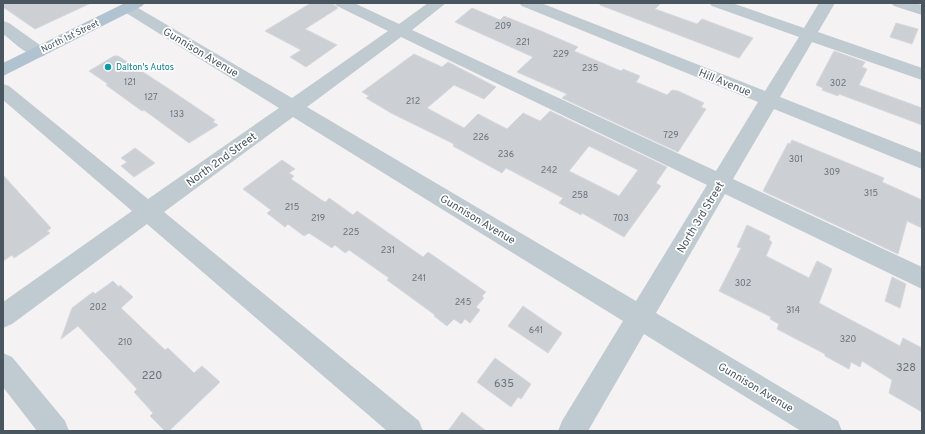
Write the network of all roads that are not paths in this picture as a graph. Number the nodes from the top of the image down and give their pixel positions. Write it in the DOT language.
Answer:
graph roads {
  1 [pos="342,3"];
  2 [pos="438,3"];
  3 [pos="528,3"];
  4 [pos="717,3"];
  5 [pos="827,3"];
  6 [pos="899,3"];
  7 [pos="133,5"];
  8 [pos="922,10"];
  9 [pos="3,26"];
  10 [pos="400,30"];
  11 [pos="808,35"];
  12 [pos="38,52"];
  13 [pos="3,70"];
  14 [pos="922,74"];
  15 [pos="3,90"];
  16 [pos="769,100"];
  17 [pos="293,107"];
  18 [pos="922,161"];
  19 [pos="720,182"];
  20 [pos="148,211"];
  21 [pos="922,278"];
  22 [pos="3,316"];
  23 [pos="640,317"];
  24 [pos="3,366"];
  25 [pos="55,431"];
  26 [pos="409,431"];
  27 [pos="572,431"];
  28 [pos="828,431"];
  1 -- 10 [label="street"];
  2 -- 10 [label="street, North 2nd Street"];
  3 -- 16 [label="street, Hill Avenue"];
  4 -- 11 [label="street"];
  5 -- 11 [label="street, North 3rd Street"];
  6 -- 8 [label="street"];
  7 -- 12 [label="main road, North 1st Street"];
  7 -- 17 [label="street, Gunnison Avenue"];
  9 -- 12 [label="street"];
  10 -- 17 [label="street, North 2nd Street"];
  10 -- 19 [label="street"];
  11 -- 14 [label="street"];
  11 -- 16 [label="street, North 3rd Street"];
  12 -- 13 [label="main road, North 1st Street"];
  15 -- 20 [label="street"];
  16 -- 18 [label="street, Hill Avenue"];
  16 -- 19 [label="street, North 3rd Street"];
  17 -- 20 [label="street, North 2nd Street"];
  17 -- 23 [label="street, Gunnison Avenue"];
  19 -- 21 [label="street"];
  19 -- 23 [label="street, North 3rd Street"];
  20 -- 22 [label="street, North 2nd Street"];
  20 -- 26 [label="street"];
  23 -- 27 [label="street, North 3rd Street"];
  23 -- 28 [label="street, Gunnison Avenue"];
  24 -- 25 [label="street"];
}
